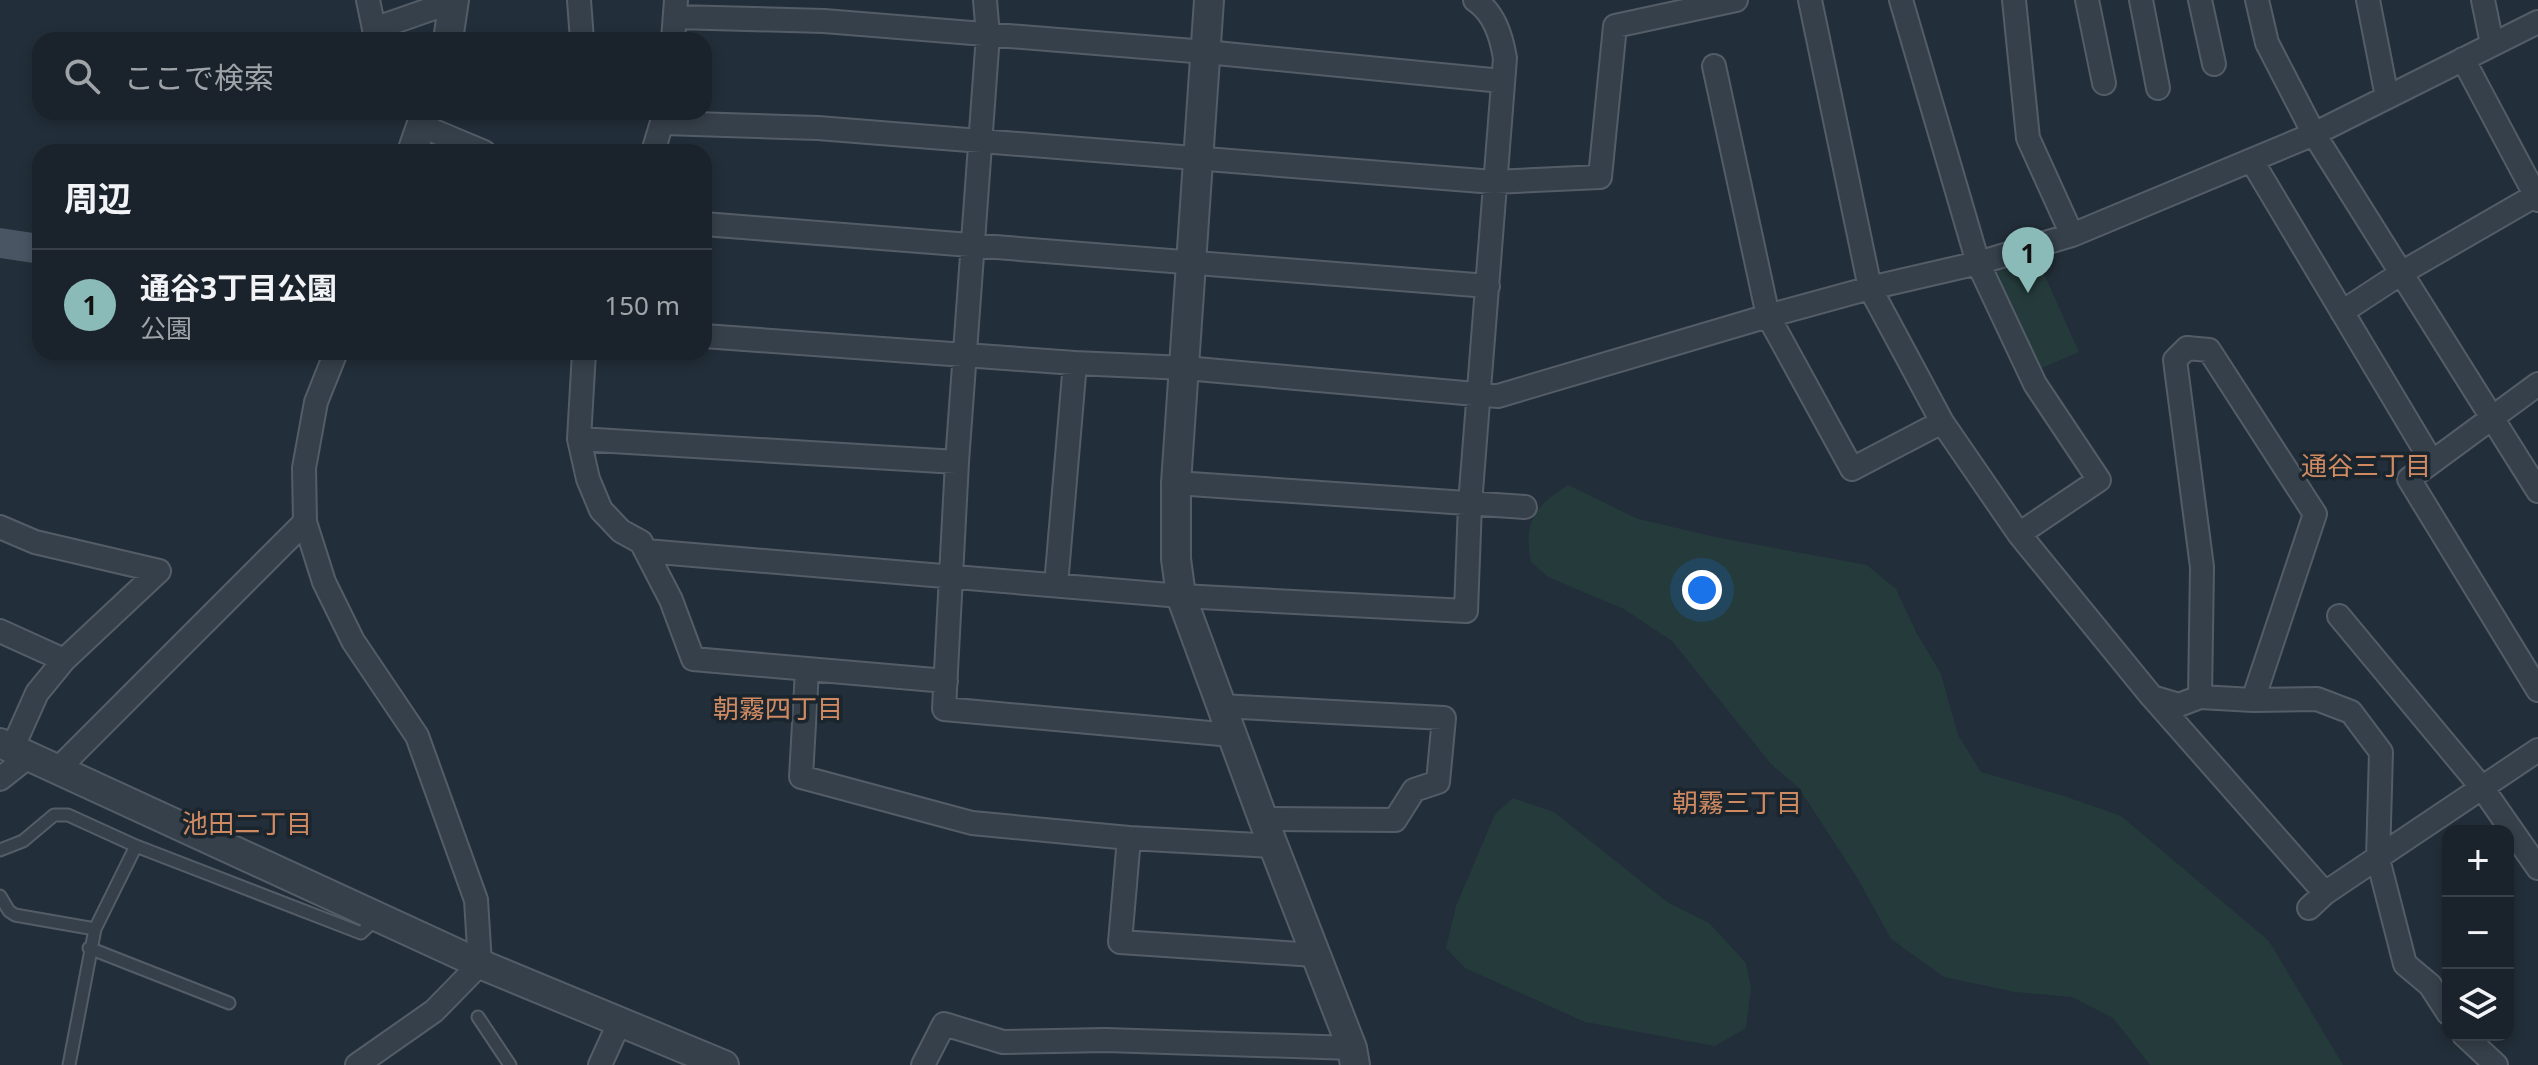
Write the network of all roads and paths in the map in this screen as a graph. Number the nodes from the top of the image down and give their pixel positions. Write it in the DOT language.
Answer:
graph roads {
  1 [pos="368,0"];
  2 [pos="454,0"];
  3 [pos="579,0"];
  4 [pos="985,0"];
  5 [pos="1209,0"];
  6 [pos="1475,0"];
  7 [pos="1736,0"];
  8 [pos="1810,0"];
  9 [pos="1901,0"];
  10 [pos="2014,0"];
  11 [pos="2087,0"];
  12 [pos="2141,0"];
  13 [pos="2200,0"];
  14 [pos="2257,0"];
  15 [pos="2368,0"];
  16 [pos="2483,0"];
  17 [pos="676,8"];
  18 [pos="2538,22"];
  19 [pos="449,32"];
  20 [pos="581,32"];
  21 [pos="674,32"];
  22 [pos="988,35"];
  23 [pos="2492,44"];
  24 [pos="1206,52"];
  25 [pos="2463,59"];
  26 [pos="2214,64"];
  27 [pos="1714,66"];
  28 [pos="1502,81"];
  29 [pos="2104,83"];
  30 [pos="2158,88"];
  31 [pos="2387,97"];
  32 [pos="663,120"];
  33 [pos="706,120"];
  34 [pos="420,130"];
  35 [pos="2314,134"];
  36 [pos="981,141"];
  37 [pos="461,144"];
  38 [pos="656,144"];
  39 [pos="1199,157"];
  40 [pos="2252,161"];
  41 [pos="1494,182"];
  42 [pos="2537,197"];
  43 [pos="712,225"];
  44 [pos="2072,235"];
  45 [pos="973,246"];
  46 [pos="1192,261"];
  47 [pos="1978,263"];
  48 [pos="2403,272"];
  49 [pos="1488,286"];
  50 [pos="1870,288"];
  51 [pos="2342,312"];
  52 [pos="1768,316"];
  53 [pos="712,337"];
  54 [pos="964,354"];
  55 [pos="333,360"];
  56 [pos="584,360"];
  57 [pos="1075,363"];
  58 [pos="1185,368"];
  59 [pos="2538,384"];
  60 [pos="1480,395"];
  61 [pos="2492,416"];
  62 [pos="1942,422"];
  63 [pos="579,439"];
  64 [pos="957,462"];
  65 [pos="2432,462"];
  66 [pos="1176,483"];
  67 [pos="2538,491"];
  68 [pos="1470,504"];
  69 [pos="1525,507"];
  70 [pos="305,522"];
  71 [pos="0,527"];
  72 [pos="2019,534"];
  73 [pos="646,551"];
  74 [pos="953,575"];
  75 [pos="1056,585"];
  76 [pos="1181,596"];
  77 [pos="2339,616"];
  78 [pos="0,631"];
  79 [pos="64,660"];
  80 [pos="807,670"];
  81 [pos="946,681"];
  82 [pos="2538,690"];
  83 [pos="2152,697"];
  84 [pos="2200,697"];
  85 [pos="2253,700"];
  86 [pos="1221,706"];
  87 [pos="1232,735"];
  88 [pos="14,750"];
  89 [pos="2538,750"];
  90 [pos="58,769"];
  91 [pos="0,779"];
  92 [pos="2483,789"];
  93 [pos="1263,819"];
  94 [pos="1129,838"];
  95 [pos="136,846"];
  96 [pos="1274,846"];
  97 [pos="0,850"];
  98 [pos="2378,859"];
  99 [pos="2538,868"];
  100 [pos="0,896"];
  101 [pos="378,917"];
  102 [pos="95,929"];
  103 [pos="89,948"];
  104 [pos="1315,955"];
  105 [pos="480,964"];
  106 [pos="229,1003"];
  107 [pos="2442,1004"];
  108 [pos="478,1017"];
  109 [pos="620,1021"];
  110 [pos="2470,1041"];
  111 [pos="1354,1056"];
  112 [pos="69,1065"];
  113 [pos="357,1065"];
  114 [pos="510,1065"];
  115 [pos="600,1065"];
  116 [pos="724,1065"];
  117 [pos="923,1065"];
  118 [pos="2496,1065"];
  1 -- 2 [label="street"];
  2 -- 19 [label="street"];
  3 -- 20 [label="street"];
  4 -- 22 [label="street"];
  5 -- 24 [label="street"];
  6 -- 28 [label="street"];
  7 -- 41 [label="street"];
  8 -- 50 [label="street"];
  9 -- 47 [label="street"];
  10 -- 44 [label="street"];
  11 -- 29 [label="street"];
  12 -- 30 [label="street"];
  13 -- 26 [label="street"];
  14 -- 35 [label="street"];
  15 -- 31 [label="street"];
  16 -- 23 [label="street"];
  17 -- 21 [label="street"];
  17 -- 22 [label="street"];
  18 -- 23 [label="street"];
  22 -- 24 [label="street"];
  22 -- 36 [label="street"];
  23 -- 25 [label="street"];
  24 -- 28 [label="street"];
  24 -- 39 [label="street"];
  25 -- 31 [label="street"];
  25 -- 42 [label="street"];
  27 -- 52 [label="street"];
  28 -- 41 [label="street"];
  31 -- 35 [label="street"];
  32 -- 38 [label="street"];
  33 -- 36 [label="street"];
  34 -- 37 [label="street"];
  35 -- 40 [label="street"];
  35 -- 48 [label="street"];
  36 -- 39 [label="street"];
  36 -- 45 [label="street"];
  39 -- 41 [label="street"];
  39 -- 46 [label="street"];
  40 -- 44 [label="street"];
  40 -- 51 [label="street"];
  41 -- 49 [label="street"];
  42 -- 48 [label="street"];
  43 -- 45 [label="street"];
  44 -- 47 [label="street"];
  45 -- 46 [label="street"];
  45 -- 54 [label="street"];
  46 -- 49 [label="street"];
  46 -- 58 [label="street"];
  47 -- 50 [label="street"];
  47 -- 72 [label="street"];
  48 -- 51 [label="street"];
  48 -- 61 [label="street"];
  49 -- 60 [label="street"];
  50 -- 52 [label="street"];
  50 -- 62 [label="street"];
  51 -- 65 [label="street"];
  52 -- 60 [label="street"];
  52 -- 62 [label="street"];
  53 -- 54 [label="street"];
  54 -- 57 [label="street"];
  54 -- 64 [label="street"];
  55 -- 70 [label="street"];
  56 -- 63 [label="street"];
  57 -- 58 [label="street"];
  57 -- 75 [label="street"];
  58 -- 60 [label="street"];
  58 -- 66 [label="street"];
  59 -- 61 [label="street"];
  60 -- 68 [label="street"];
  61 -- 65 [label="street"];
  61 -- 67 [label="street"];
  62 -- 72 [label="street"];
  63 -- 64 [label="street"];
  63 -- 73 [label="street"];
  64 -- 74 [label="street"];
  65 -- 82 [label="street"];
  66 -- 68 [label="street"];
  66 -- 76 [label="street"];
  68 -- 69 [label="street"];
  68 -- 76 [label="street"];
  70 -- 90 [label="street"];
  70 -- 105 [label="street"];
  71 -- 79 [label="street"];
  72 -- 83 [label="street"];
  73 -- 74 [label="street"];
  73 -- 80 [label="street"];
  74 -- 75 [label="street"];
  74 -- 81 [label="street"];
  75 -- 76 [label="street"];
  76 -- 86 [label="street"];
  77 -- 92 [label="street"];
  78 -- 79 [label="street"];
  79 -- 88 [label="street"];
  80 -- 81 [label="street"];
  80 -- 94 [label="street"];
  81 -- 87 [label="street"];
  83 -- 84 [label="street"];
  83 -- 98 [label="street"];
  84 -- 85 [label="street"];
  84 -- 85 [label="street"];
  85 -- 98 [label="street"];
  86 -- 87 [label="street"];
  86 -- 93 [label="street"];
  87 -- 93 [label="street"];
  88 -- 90 [label="street"];
  88 -- 91 [label="street"];
  89 -- 92 [label="street"];
  90 -- 101 [label="street"];
  92 -- 98 [label="street"];
  92 -- 99 [label="street"];
  93 -- 96 [label="street"];
  94 -- 96 [label="street"];
  94 -- 104 [label="street"];
  95 -- 97 [label="lane"];
  95 -- 101 [label="lane"];
  95 -- 102 [label="lane"];
  96 -- 104 [label="street"];
  98 -- 107 [label="street"];
  100 -- 102 [label="lane"];
  101 -- 105 [label="street"];
  102 -- 103 [label="lane"];
  103 -- 106 [label="lane"];
  103 -- 112 [label="lane"];
  104 -- 111 [label="street"];
  105 -- 109 [label="street"];
  105 -- 113 [label="street"];
  108 -- 114 [label="lane"];
  109 -- 115 [label="street"];
  109 -- 116 [label="street"];
  110 -- 118 [label="street"];
  111 -- 117 [label="street"];
}
